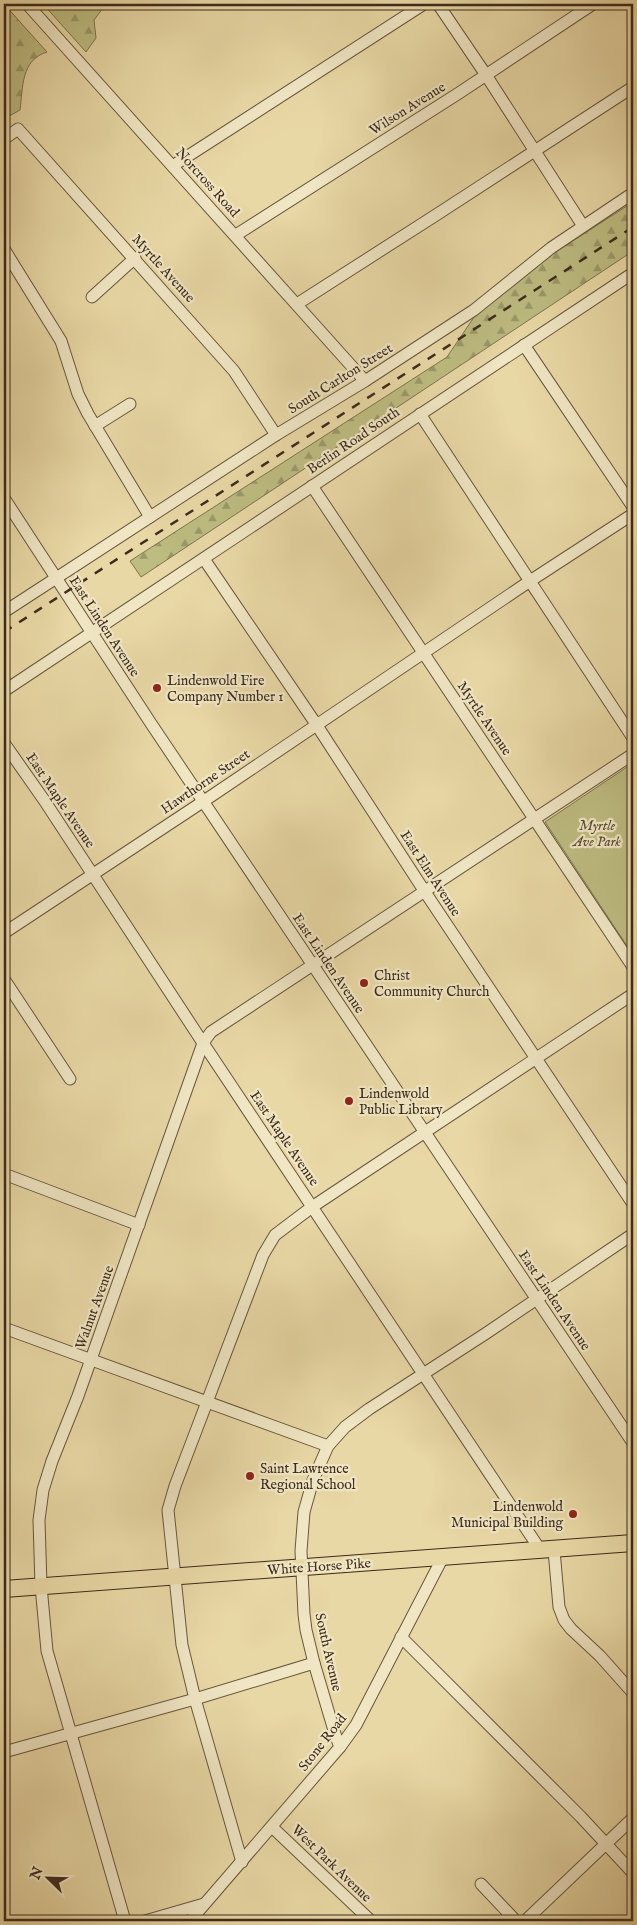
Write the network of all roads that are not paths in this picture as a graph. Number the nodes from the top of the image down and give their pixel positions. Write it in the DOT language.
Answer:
graph roads {
  1 [pos="27,4"];
  2 [pos="424,4"];
  3 [pos="438,4"];
  4 [pos="593,4"];
  5 [pos="486,75"];
  6 [pos="633,86"];
  7 [pos="4,139"];
  8 [pos="534,151"];
  9 [pos="174,165"];
  10 [pos="633,193"];
  11 [pos="583,226"];
  12 [pos="236,235"];
  13 [pos="4,249"];
  14 [pos="135,258"];
  15 [pos="633,273"];
  16 [pos="92,297"];
  17 [pos="297,304"];
  18 [pos="524,345"];
  19 [pos="365,381"];
  20 [pos="130,404"];
  21 [pos="420,414"];
  22 [pos="95,426"];
  23 [pos="276,435"];
  24 [pos="312,486"];
  25 [pos="4,498"];
  26 [pos="633,507"];
  27 [pos="633,514"];
  28 [pos="150,517"];
  29 [pos="204,559"];
  30 [pos="56,578"];
  31 [pos="530,581"];
  32 [pos="4,612"];
  33 [pos="91,633"];
  34 [pos="423,653"];
  35 [pos="4,691"];
  36 [pos="316,724"];
  37 [pos="633,738"];
  38 [pos="4,743"];
  39 [pos="633,754"];
  40 [pos="204,801"];
  41 [pos="535,820"];
  42 [pos="93,874"];
  43 [pos="425,892"];
  44 [pos="4,933"];
  45 [pos="313,966"];
  46 [pos="633,967"];
  47 [pos="4,979"];
  48 [pos="633,994"];
  49 [pos="203,1043"];
  50 [pos="536,1059"];
  51 [pos="70,1078"];
  52 [pos="424,1132"];
  53 [pos="4,1174"];
  54 [pos="633,1204"];
  55 [pos="312,1207"];
  56 [pos="139,1224"];
  57 [pos="633,1234"];
  58 [pos="536,1299"];
  59 [pos="4,1328"];
  60 [pos="91,1359"];
  61 [pos="424,1374"];
  62 [pos="208,1402"];
  63 [pos="633,1443"];
  64 [pos="328,1446"];
  65 [pos="633,1543"];
  66 [pos="548,1550"];
  67 [pos="443,1557"];
  68 [pos="302,1568"];
  69 [pos="174,1576"];
  70 [pos="41,1586"];
  71 [pos="4,1589"];
  72 [pos="401,1637"];
  73 [pos="314,1664"];
  74 [pos="633,1693"];
  75 [pos="195,1699"];
  76 [pos="71,1733"];
  77 [pos="340,1748"];
  78 [pos="4,1752"];
  79 [pos="633,1818"];
  80 [pos="272,1827"];
  81 [pos="606,1844"];
  82 [pos="242,1862"];
  83 [pos="633,1873"];
  84 [pos="481,1884"];
  85 [pos="204,1904"];
  86 [pos="125,1921"];
  87 [pos="145,1921"];
  88 [pos="190,1921"];
  89 [pos="371,1921"];
  90 [pos="516,1921"];
  91 [pos="525,1921"];
  1 -- 9 [label="street, Norcross Road"];
  2 -- 9 [label="street"];
  3 -- 5 [label="street"];
  4 -- 5 [label="street, Wilson Avenue"];
  5 -- 8 [label="street"];
  5 -- 12 [label="street, Wilson Avenue"];
  6 -- 8 [label="street"];
  7 -- 14 [label="street, Myrtle Avenue"];
  8 -- 11 [label="street"];
  8 -- 17 [label="street"];
  9 -- 12 [label="street, Norcross Road"];
  10 -- 11 [label="street, South Carlton Street"];
  11 -- 19 [label="street, South Carlton Street"];
  12 -- 17 [label="street, Norcross Road"];
  13 -- 22 [label="street"];
  14 -- 16 [label="street"];
  14 -- 23 [label="street, Myrtle Avenue"];
  15 -- 18 [label="street, Berlin Road South"];
  17 -- 19 [label="street, Norcross Road"];
  18 -- 21 [label="street, Berlin Road South"];
  18 -- 26 [label="street"];
  19 -- 23 [label="street, South Carlton Street"];
  20 -- 22 [label="street"];
  21 -- 24 [label="street, Berlin Road South"];
  21 -- 31 [label="street"];
  22 -- 28 [label="street"];
  23 -- 28 [label="street, South Carlton Street"];
  24 -- 29 [label="street, Berlin Road South"];
  24 -- 34 [label="street, Myrtle Avenue"];
  25 -- 30 [label="street, East Linden Avenue"];
  27 -- 31 [label="street, Hawthorne Street"];
  28 -- 30 [label="street, South Carlton Street"];
  29 -- 33 [label="street, Berlin Road South"];
  29 -- 36 [label="street, East Elm Avenue"];
  30 -- 32 [label="street, South Carlton Street"];
  30 -- 33 [label="street, East Linden Avenue"];
  31 -- 34 [label="street, Hawthorne Street"];
  31 -- 37 [label="street"];
  33 -- 35 [label="street, Berlin Road South"];
  33 -- 40 [label="street, East Linden Avenue"];
  34 -- 36 [label="street, Hawthorne Street"];
  34 -- 41 [label="street, Myrtle Avenue"];
  36 -- 40 [label="street, Hawthorne Street"];
  36 -- 43 [label="street, East Elm Avenue"];
  38 -- 42 [label="street, East Maple Avenue"];
  39 -- 41 [label="street"];
  40 -- 42 [label="street, Hawthorne Street"];
  40 -- 45 [label="street, East Linden Avenue"];
  41 -- 43 [label="street"];
  41 -- 46 [label="street, Myrtle Avenue"];
  42 -- 44 [label="street, Hawthorne Street"];
  42 -- 49 [label="street, East Maple Avenue"];
  43 -- 45 [label="street"];
  43 -- 50 [label="street, East Elm Avenue"];
  45 -- 49 [label="street"];
  45 -- 52 [label="street, East Linden Avenue"];
  47 -- 51 [label="street"];
  48 -- 50 [label="street"];
  49 -- 55 [label="street, East Maple Avenue"];
  49 -- 56 [label="street, Walnut Avenue"];
  50 -- 52 [label="street"];
  50 -- 54 [label="street, East Elm Avenue"];
  52 -- 55 [label="street"];
  52 -- 58 [label="street, East Linden Avenue"];
  53 -- 56 [label="street"];
  55 -- 61 [label="street, East Maple Avenue"];
  55 -- 62 [label="street"];
  56 -- 60 [label="street, Walnut Avenue"];
  57 -- 58 [label="street, South Avenue"];
  58 -- 61 [label="street, South Avenue"];
  58 -- 63 [label="street, East Linden Avenue"];
  59 -- 60 [label="street"];
  60 -- 62 [label="street"];
  60 -- 70 [label="street, Walnut Avenue"];
  61 -- 64 [label="street, South Avenue"];
  61 -- 66 [label="street, East Maple Avenue"];
  62 -- 64 [label="street"];
  62 -- 69 [label="street"];
  64 -- 68 [label="street, South Avenue"];
  65 -- 66 [label="highway, White Horse Pike"];
  66 -- 67 [label="highway, White Horse Pike"];
  66 -- 74 [label="street"];
  67 -- 68 [label="highway, White Horse Pike"];
  67 -- 72 [label="street, Stone Road"];
  68 -- 69 [label="highway, White Horse Pike"];
  68 -- 73 [label="street, South Avenue"];
  69 -- 70 [label="highway, White Horse Pike"];
  69 -- 75 [label="street"];
  70 -- 71 [label="highway, White Horse Pike"];
  70 -- 76 [label="street, Walnut Avenue"];
  72 -- 77 [label="street, Stone Road"];
  72 -- 81 [label="street"];
  73 -- 75 [label="street"];
  73 -- 77 [label="street, South Avenue"];
  75 -- 76 [label="street"];
  75 -- 82 [label="street"];
  76 -- 78 [label="street"];
  76 -- 86 [label="street, Walnut Avenue"];
  77 -- 80 [label="street, Stone Road"];
  79 -- 81 [label="street"];
  80 -- 82 [label="street, Stone Road"];
  80 -- 89 [label="street, West Park Avenue"];
  81 -- 83 [label="street"];
  81 -- 91 [label="street"];
  82 -- 85 [label="street, Stone Road"];
  84 -- 90 [label="street"];
  85 -- 87 [label="street"];
  85 -- 88 [label="street, Stone Road"];
}
